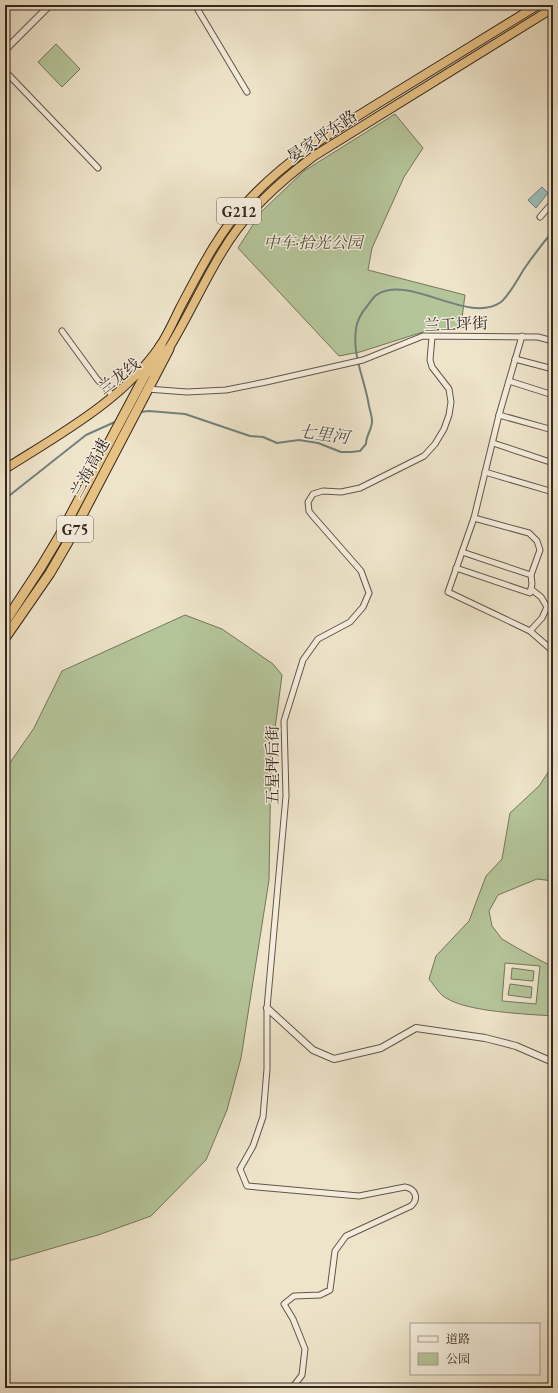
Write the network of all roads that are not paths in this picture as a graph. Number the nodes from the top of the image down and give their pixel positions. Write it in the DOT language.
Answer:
graph roads {
  1 [pos="50,5"];
  2 [pos="195,5"];
  3 [pos="538,5"];
  4 [pos="553,8"];
  5 [pos="5,50"];
  6 [pos="5,71"];
  7 [pos="247,92"];
  8 [pos="98,168"];
  9 [pos="553,202"];
  10 [pos="540,217"];
  11 [pos="229,223"];
  12 [pos="237,228"];
  13 [pos="62,331"];
  14 [pos="522,336"];
  15 [pos="432,337"];
  16 [pos="553,341"];
  17 [pos="165,347"];
  18 [pos="515,359"];
  19 [pos="553,369"];
  20 [pos="509,381"];
  21 [pos="130,388"];
  22 [pos="149,389"];
  23 [pos="553,395"];
  24 [pos="113,396"];
  25 [pos="499,415"];
  26 [pos="81,419"];
  27 [pos="553,430"];
  28 [pos="493,443"];
  29 [pos="553,463"];
  30 [pos="5,468"];
  31 [pos="485,472"];
  32 [pos="553,492"];
  33 [pos="474,518"];
  34 [pos="462,552"];
  35 [pos="456,568"];
  36 [pos="531,575"];
  37 [pos="531,589"];
  38 [pos="547,607"];
  39 [pos="553,612"];
  40 [pos="5,622"];
  41 [pos="530,631"];
  42 [pos="5,638"];
  43 [pos="553,651"];
  44 [pos="267,1008"];
  45 [pos="553,1062"];
  46 [pos="292,1388"];
  1 -- 5 [label="street"];
  2 -- 7 [label="street"];
  3 -- 11 [label="highway, 晏家坪东路 / G212"];
  4 -- 12 [label="highway, 晏家坪东路 / G212"];
  6 -- 8 [label="street"];
  9 -- 10 [label="street"];
  11 -- 12 [label="highway"];
  11 -- 17 [label="highway, 晏家坪东路 / G212"];
  12 -- 17 [label="highway, 晏家坪东路 / G212"];
  13 -- 24 [label="street"];
  14 -- 15 [label="street, 兰工坪街"];
  14 -- 16 [label="street, 兰工坪街"];
  14 -- 18 [label="street"];
  15 -- 22 [label="street, 兰工坪街"];
  15 -- 44 [label="street, 五星坪后街"];
  17 -- 21 [label="highway, 兰海高速 / G75"];
  17 -- 21 [label="highway, 兰龙线 / G212"];
  17 -- 22 [label="highway, 兰海高速 / G75"];
  18 -- 19 [label="street"];
  18 -- 20 [label="street"];
  20 -- 23 [label="street"];
  20 -- 25 [label="street"];
  21 -- 22 [label="street, 兰工坪街"];
  21 -- 24 [label="highway, 兰龙线 / G212"];
  21 -- 26 [label="highway, 兰龙线 / G212"];
  21 -- 40 [label="highway, 兰海高速 / G75"];
  22 -- 42 [label="highway, 兰海高速 / G75"];
  24 -- 26 [label="highway, 兰龙线 / G212"];
  25 -- 27 [label="street"];
  25 -- 28 [label="street"];
  26 -- 30 [label="highway, 兰龙线 / G212"];
  28 -- 29 [label="street"];
  28 -- 31 [label="street"];
  31 -- 32 [label="street"];
  31 -- 33 [label="street"];
  33 -- 34 [label="street"];
  33 -- 36 [label="street"];
  34 -- 35 [label="street"];
  34 -- 36 [label="street"];
  35 -- 37 [label="street"];
  35 -- 41 [label="street"];
  36 -- 37 [label="street"];
  37 -- 38 [label="street"];
  38 -- 39 [label="street"];
  38 -- 41 [label="street"];
  41 -- 43 [label="street"];
  44 -- 45 [label="street"];
  44 -- 46 [label="street"];
}
